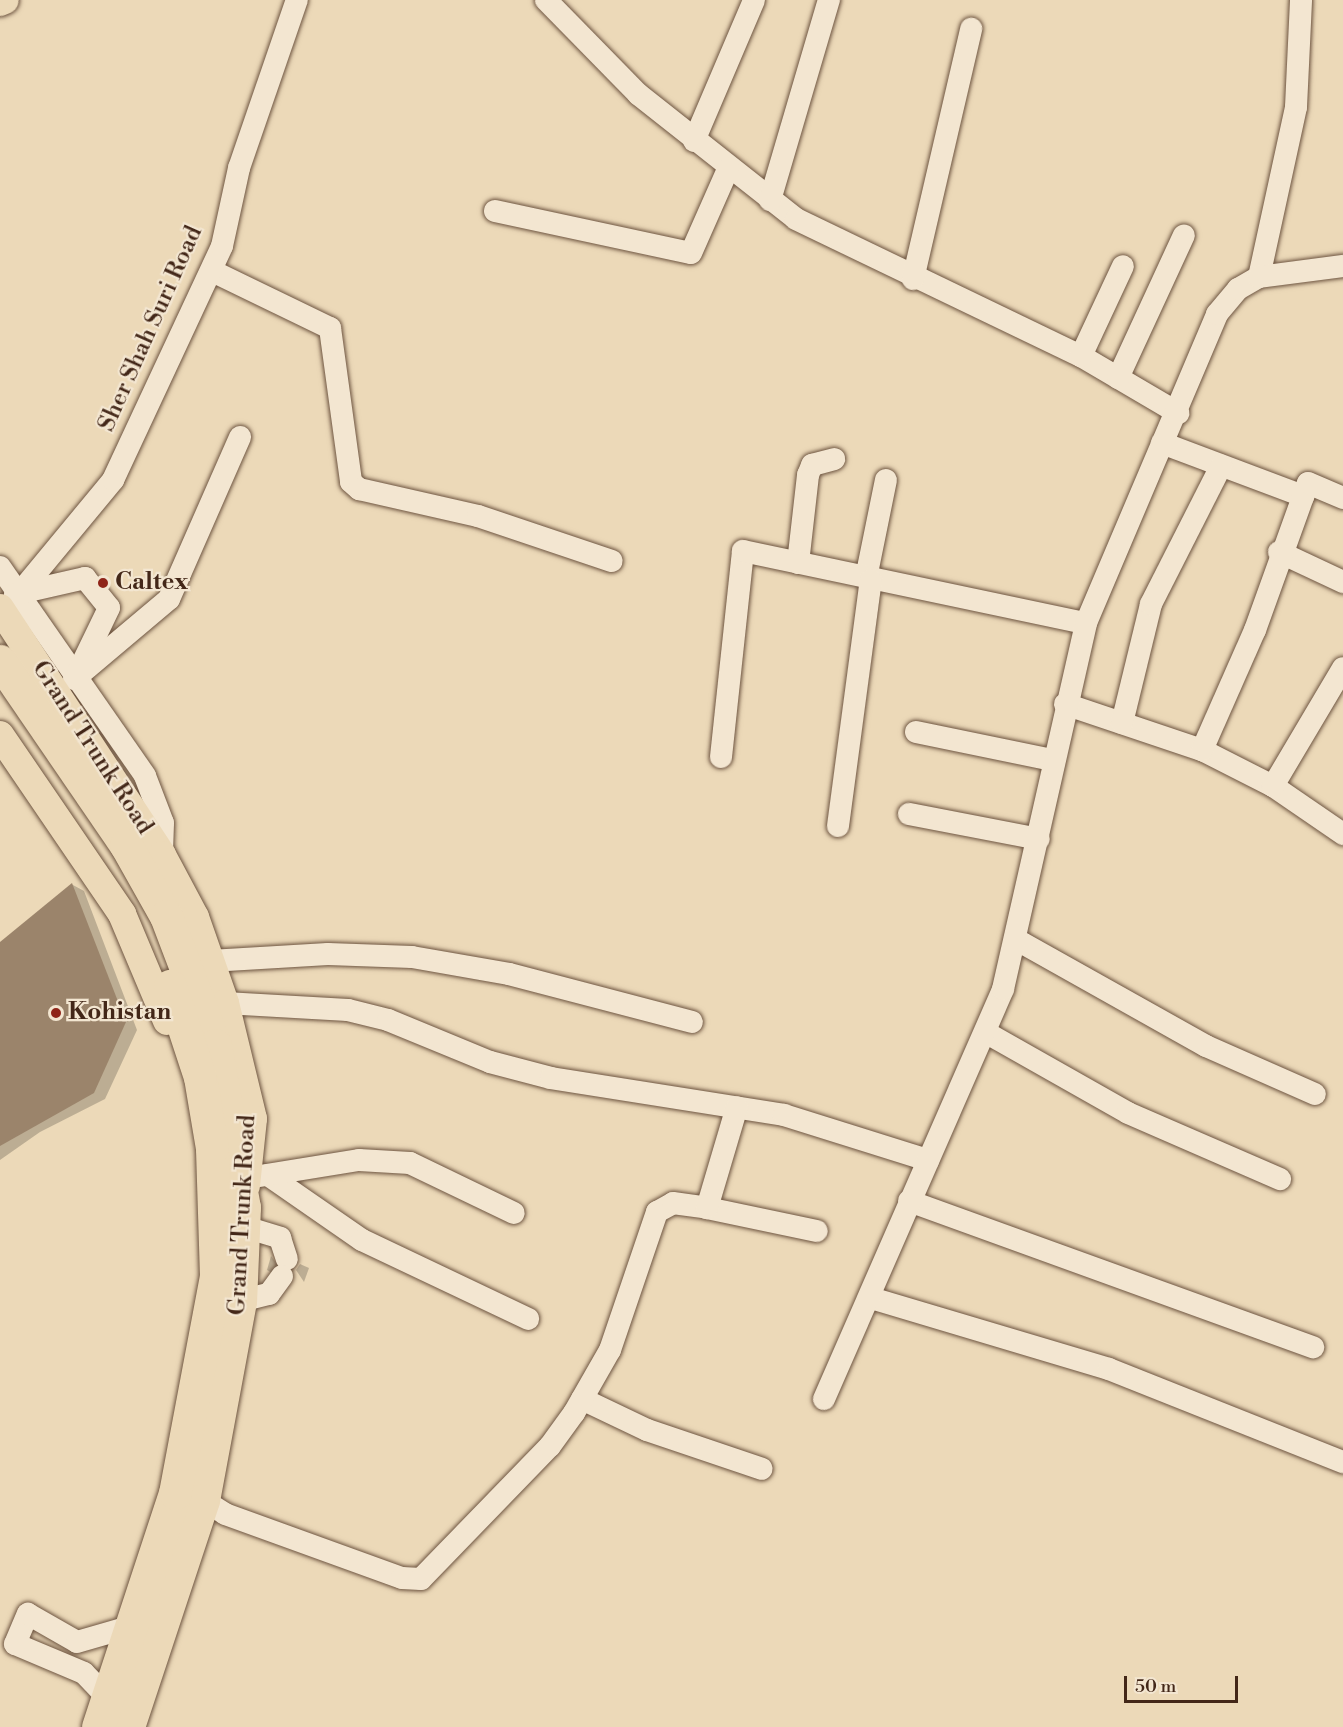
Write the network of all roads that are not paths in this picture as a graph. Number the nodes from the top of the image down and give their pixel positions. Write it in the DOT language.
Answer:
graph roads {
  1 [pos="5,0"];
  2 [pos="297,0"];
  3 [pos="546,0"];
  4 [pos="754,0"];
  5 [pos="830,0"];
  6 [pos="1301,0"];
  7 [pos="0,2"];
  8 [pos="970,29"];
  9 [pos="694,141"];
  10 [pos="728,169"];
  11 [pos="770,200"];
  12 [pos="495,211"];
  13 [pos="1184,235"];
  14 [pos="1123,266"];
  15 [pos="1343,266"];
  16 [pos="212,271"];
  17 [pos="1259,277"];
  18 [pos="913,279"];
  19 [pos="1081,356"];
  20 [pos="1118,378"];
  21 [pos="1178,413"];
  22 [pos="240,437"];
  23 [pos="1162,443"];
  24 [pos="834,459"];
  25 [pos="1221,466"];
  26 [pos="886,480"];
  27 [pos="1303,496"];
  28 [pos="1343,498"];
  29 [pos="1279,552"];
  30 [pos="612,561"];
  31 [pos="798,563"];
  32 [pos="0,567"];
  33 [pos="868,579"];
  34 [pos="1343,582"];
  35 [pos="6,605"];
  36 [pos="1086,622"];
  37 [pos="0,661"];
  38 [pos="1343,668"];
  39 [pos="74,679"];
  40 [pos="0,695"];
  41 [pos="1065,704"];
  42 [pos="1122,723"];
  43 [pos="916,732"];
  44 [pos="0,735"];
  45 [pos="1202,750"];
  46 [pos="721,757"];
  47 [pos="1052,760"];
  48 [pos="1273,786"];
  49 [pos="909,814"];
  50 [pos="838,826"];
  51 [pos="1342,831"];
  52 [pos="1039,839"];
  53 [pos="162,855"];
  54 [pos="1017,940"];
  55 [pos="210,961"];
  56 [pos="225,1003"];
  57 [pos="692,1022"];
  58 [pos="986,1032"];
  59 [pos="1315,1094"];
  60 [pos="737,1107"];
  61 [pos="928,1160"];
  62 [pos="1280,1179"];
  63 [pos="244,1199"];
  64 [pos="909,1201"];
  65 [pos="707,1208"];
  66 [pos="514,1213"];
  67 [pos="817,1231"];
  68 [pos="871,1298"];
  69 [pos="240,1301"];
  70 [pos="528,1319"];
  71 [pos="1313,1347"];
  72 [pos="582,1399"];
  73 [pos="824,1400"];
  74 [pos="1343,1462"];
  75 [pos="762,1469"];
  76 [pos="189,1497"];
  77 [pos="129,1627"];
  78 [pos="112,1718"];
  1 -- 7 [label="main road"];
  2 -- 16 [label="street, Sher Shah Suri Road"];
  3 -- 9 [label="street"];
  4 -- 9 [label="street"];
  5 -- 11 [label="street"];
  6 -- 17 [label="street"];
  8 -- 18 [label="street"];
  9 -- 10 [label="street"];
  10 -- 11 [label="street"];
  10 -- 12 [label="street"];
  11 -- 18 [label="street"];
  13 -- 20 [label="street"];
  14 -- 19 [label="street"];
  15 -- 17 [label="street"];
  16 -- 30 [label="street"];
  16 -- 35 [label="street, Sher Shah Suri Road"];
  17 -- 21 [label="street"];
  18 -- 19 [label="street"];
  19 -- 20 [label="street"];
  20 -- 21 [label="street"];
  21 -- 23 [label="street"];
  22 -- 39 [label="street"];
  23 -- 25 [label="street"];
  23 -- 36 [label="street"];
  24 -- 31 [label="street"];
  25 -- 27 [label="street"];
  25 -- 42 [label="street"];
  26 -- 33 [label="street"];
  27 -- 28 [label="street"];
  27 -- 29 [label="street"];
  29 -- 34 [label="street"];
  29 -- 45 [label="street"];
  31 -- 33 [label="street"];
  31 -- 46 [label="street"];
  32 -- 35 [label="street"];
  33 -- 36 [label="street"];
  33 -- 50 [label="street"];
  35 -- 39 [label="street"];
  35 -- 39 [label="street"];
  35 -- 53 [label="main road, Grand Trunk Road"];
  36 -- 41 [label="street"];
  37 -- 63 [label="highway"];
  38 -- 48 [label="street"];
  39 -- 53 [label="street"];
  40 -- 63 [label="highway"];
  41 -- 42 [label="street"];
  41 -- 47 [label="street"];
  42 -- 45 [label="street"];
  43 -- 47 [label="street"];
  44 -- 63 [label="main road, Grand Trunk Road"];
  45 -- 48 [label="street"];
  47 -- 52 [label="street"];
  48 -- 51 [label="street"];
  49 -- 52 [label="street"];
  52 -- 54 [label="street"];
  53 -- 55 [label="main road, Grand Trunk Road"];
  54 -- 58 [label="street"];
  54 -- 59 [label="street"];
  55 -- 56 [label="main road, Grand Trunk Road"];
  55 -- 57 [label="street"];
  56 -- 60 [label="street"];
  56 -- 63 [label="main road, Grand Trunk Road"];
  58 -- 61 [label="street"];
  58 -- 62 [label="street"];
  60 -- 61 [label="street"];
  60 -- 65 [label="street"];
  61 -- 64 [label="street"];
  63 -- 66 [label="street"];
  63 -- 69 [label="highway, Grand Trunk Road"];
  63 -- 69 [label="street"];
  63 -- 70 [label="street"];
  63 -- 76 [label="highway, Grand Trunk Road"];
  64 -- 68 [label="street"];
  64 -- 71 [label="street"];
  65 -- 67 [label="street"];
  65 -- 72 [label="street"];
  68 -- 73 [label="street"];
  68 -- 74 [label="street"];
  69 -- 76 [label="highway, Grand Trunk Road"];
  72 -- 75 [label="street"];
  72 -- 76 [label="street"];
  76 -- 77 [label="highway, Grand Trunk Road"];
  76 -- 78 [label="highway, Grand Trunk Road"];
  77 -- 78 [label="highway, Grand Trunk Road"];
  77 -- 78 [label="street"];
}
